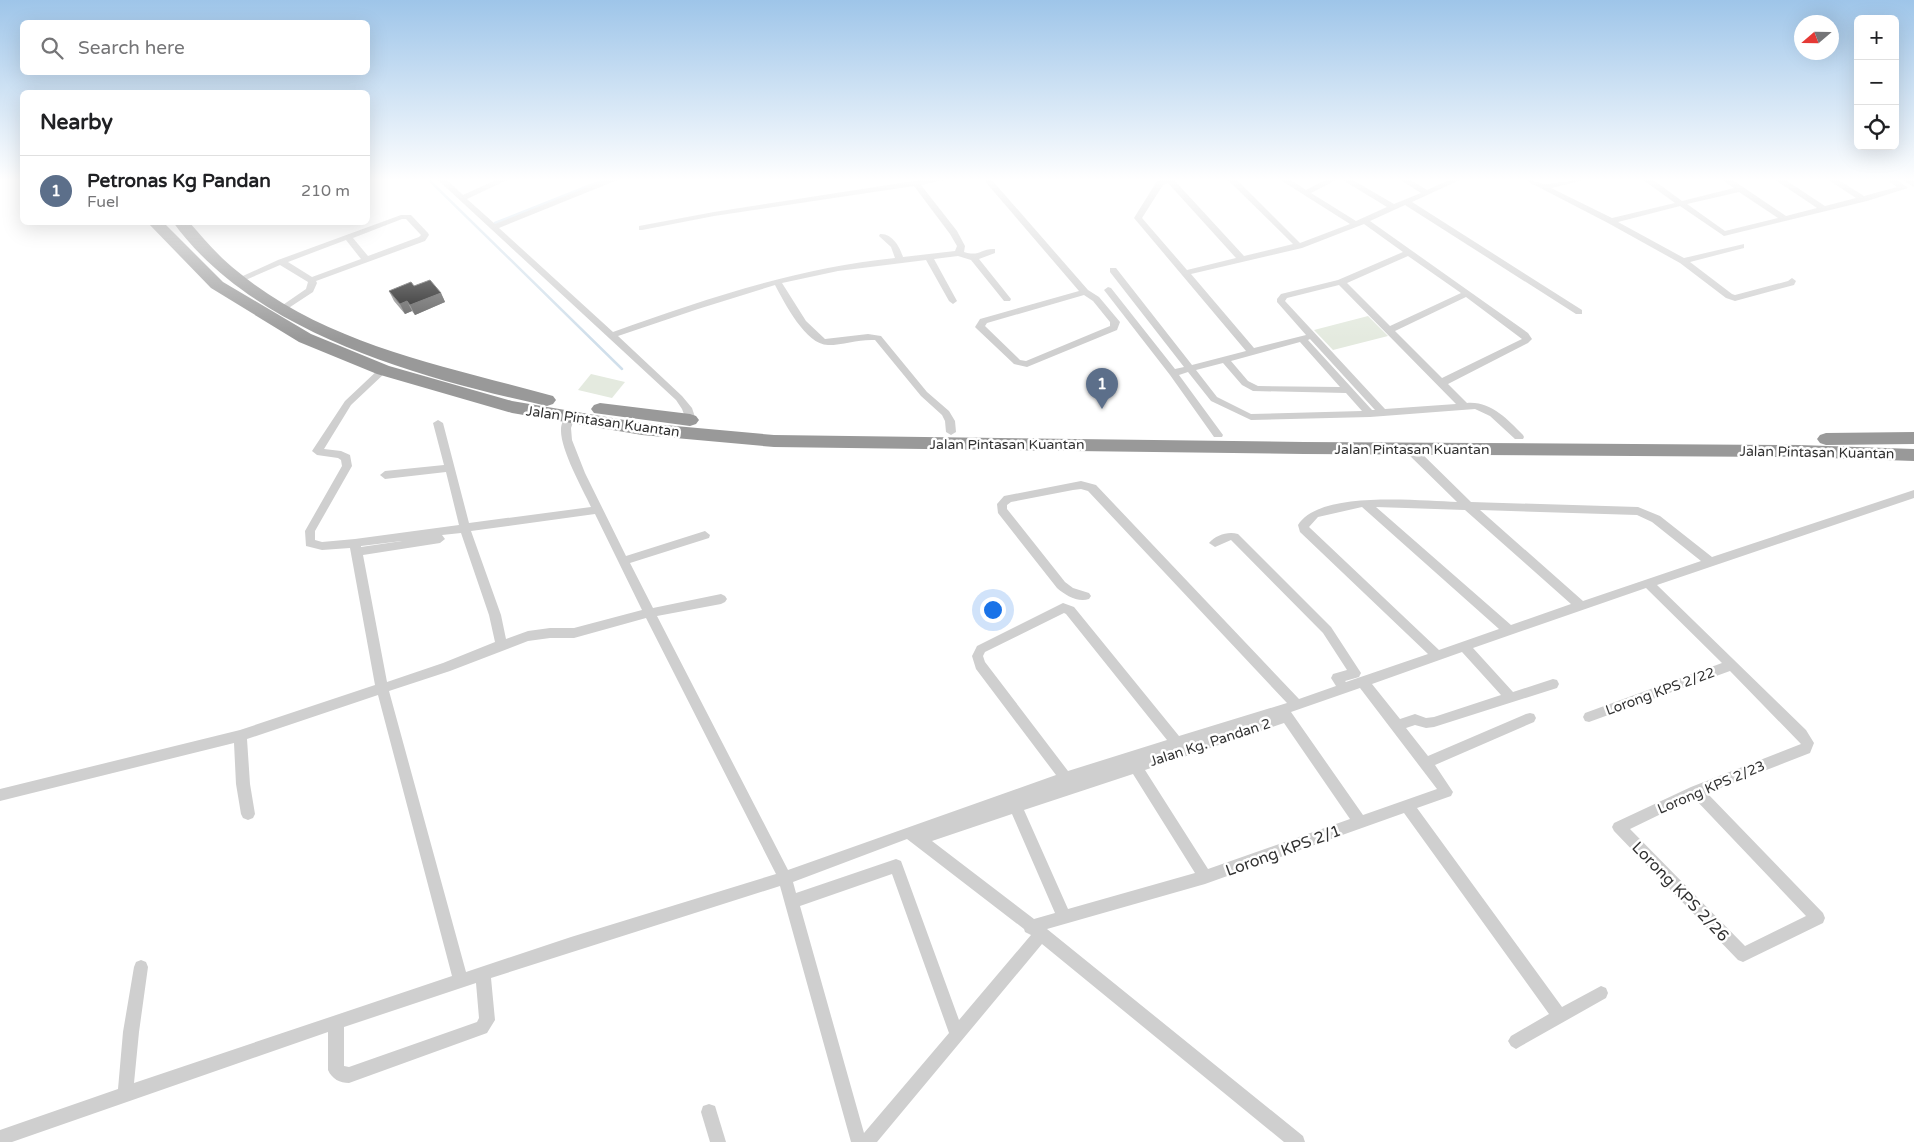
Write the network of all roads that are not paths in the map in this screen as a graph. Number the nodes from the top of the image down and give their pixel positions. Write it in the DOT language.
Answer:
graph roads {
  1 [pos="164,232"];
  2 [pos="190,232"];
  3 [pos="361,232"];
  4 [pos="422,232"];
  5 [pos="500,232"];
  6 [pos="953,232"];
  7 [pos="1033,232"];
  8 [pos="1150,232"];
  9 [pos="1216,232"];
  10 [pos="1284,232"];
  11 [pos="1333,232"];
  12 [pos="1376,232"];
  13 [pos="1453,232"];
  14 [pos="1632,232"];
  15 [pos="883,236"];
  16 [pos="348,237"];
  17 [pos="1298,246"];
  18 [pos="1742,246"];
  19 [pos="992,251"];
  20 [pos="1408,252"];
  21 [pos="959,253"];
  22 [pos="929,258"];
  23 [pos="974,258"];
  24 [pos="367,260"];
  25 [pos="900,260"];
  26 [pos="1242,260"];
  27 [pos="1684,261"];
  28 [pos="281,262"];
  29 [pos="1113,270"];
  30 [pos="1185,273"];
  31 [pos="238,280"];
  32 [pos="311,280"];
  33 [pos="1792,281"];
  34 [pos="777,282"];
  35 [pos="1341,282"];
  36 [pos="1108,290"];
  37 [pos="1085,292"];
  38 [pos="1468,293"];
  39 [pos="1007,299"];
  40 [pos="954,301"];
  41 [pos="281,309"];
  42 [pos="1578,312"];
  43 [pos="1132,320"];
  44 [pos="1115,322"];
  45 [pos="1389,330"];
  46 [pos="610,336"];
  47 [pos="1312,336"];
  48 [pos="1302,339"];
  49 [pos="1252,352"];
  50 [pos="1225,359"];
  51 [pos="1192,368"];
  52 [pos="383,370"];
  53 [pos="1173,372"];
  54 [pos="1441,382"];
  55 [pos="1348,390"];
  56 [pos="1465,407"];
  57 [pos="1383,413"];
  58 [pos="1370,414"];
  59 [pos="570,417"];
  60 [pos="691,420"];
  61 [pos="438,423"];
  62 [pos="951,432"];
  63 [pos="1218,435"];
  64 [pos="1519,437"];
  65 [pos="1914,438"];
  66 [pos="1410,449"];
  67 [pos="1914,454"];
  68 [pos="450,468"];
  69 [pos="385,475"];
  70 [pos="1914,494"];
  71 [pos="1364,502"];
  72 [pos="1468,506"];
  73 [pos="598,510"];
  74 [pos="466,532"];
  75 [pos="706,535"];
  76 [pos="1215,543"];
  77 [pos="356,548"];
  78 [pos="623,561"];
  79 [pos="1710,562"];
  80 [pos="1649,584"];
  81 [pos="1085,596"];
  82 [pos="721,599"];
  83 [pos="1581,606"];
  84 [pos="650,613"];
  85 [pos="1509,630"];
  86 [pos="502,645"];
  87 [pos="1464,646"];
  88 [pos="1437,655"];
  89 [pos="1732,665"];
  90 [pos="1363,682"];
  91 [pos="1553,684"];
  92 [pos="382,688"];
  93 [pos="1344,689"];
  94 [pos="1510,697"];
  95 [pos="1297,705"];
  96 [pos="1284,713"];
  97 [pos="1589,717"];
  98 [pos="1530,718"];
  99 [pos="1397,726"];
  100 [pos="240,736"];
  101 [pos="1177,743"];
  102 [pos="1426,763"];
  103 [pos="1134,767"];
  104 [pos="1066,778"];
  105 [pos="1696,792"];
  106 [pos="0,795"];
  107 [pos="1015,806"];
  108 [pos="1407,806"];
  109 [pos="248,814"];
  110 [pos="1360,822"];
  111 [pos="1619,827"];
  112 [pos="913,835"];
  113 [pos="785,878"];
  114 [pos="1205,878"];
  115 [pos="793,901"];
  116 [pos="1064,917"];
  117 [pos="1035,930"];
  118 [pos="140,967"];
  119 [pos="483,973"];
  120 [pos="461,980"];
  121 [pos="1601,993"];
  122 [pos="1559,1015"];
  123 [pos="336,1022"];
  124 [pos="957,1035"];
  125 [pos="1516,1041"];
  126 [pos="125,1095"];
  127 [pos="709,1112"];
  128 [pos="0,1138"];
  129 [pos="718,1142"];
  130 [pos="859,1142"];
  131 [pos="867,1142"];
  132 [pos="1297,1142"];
  1 -- 52 [label="highway, Jalan Pintasan Kuantan"];
  2 -- 31 [label="highway, Jalan Pintasan Kuantan"];
  3 -- 16 [label="street"];
  4 -- 24 [label="street"];
  5 -- 46 [label="street"];
  6 -- 21 [label="street"];
  7 -- 37 [label="street"];
  8 -- 30 [label="street"];
  9 -- 26 [label="street"];
  10 -- 17 [label="street"];
  11 -- 17 [label="street"];
  12 -- 20 [label="street"];
  13 -- 42 [label="street"];
  14 -- 27 [label="street"];
  15 -- 25 [label="street"];
  16 -- 24 [label="street"];
  16 -- 28 [label="street"];
  17 -- 26 [label="street"];
  18 -- 27 [label="street"];
  19 -- 23 [label="street"];
  20 -- 35 [label="street"];
  20 -- 38 [label="street"];
  21 -- 22 [label="street"];
  21 -- 23 [label="street"];
  22 -- 25 [label="street"];
  22 -- 40 [label="street"];
  23 -- 39 [label="street"];
  24 -- 32 [label="street"];
  25 -- 34 [label="street"];
  26 -- 30 [label="street"];
  27 -- 33 [label="street"];
  28 -- 31 [label="street"];
  28 -- 32 [label="street"];
  29 -- 51 [label="street"];
  30 -- 49 [label="street"];
  31 -- 41 [label="highway, Jalan Pintasan Kuantan"];
  32 -- 41 [label="street"];
  34 -- 46 [label="street"];
  34 -- 62 [label="street"];
  35 -- 45 [label="street"];
  35 -- 47 [label="street"];
  36 -- 43 [label="street"];
  37 -- 44 [label="street"];
  37 -- 44 [label="street"];
  38 -- 45 [label="street"];
  38 -- 54 [label="street"];
  41 -- 60 [label="highway, Jalan Pintasan Kuantan"];
  43 -- 44 [label="street"];
  43 -- 53 [label="street"];
  45 -- 54 [label="street"];
  46 -- 60 [label="street"];
  47 -- 48 [label="street"];
  47 -- 57 [label="street"];
  48 -- 49 [label="street"];
  48 -- 55 [label="street"];
  49 -- 50 [label="street"];
  50 -- 51 [label="street"];
  50 -- 55 [label="street"];
  51 -- 53 [label="street"];
  51 -- 58 [label="street"];
  52 -- 59 [label="highway, Jalan Pintasan Kuantan"];
  52 -- 77 [label="street"];
  53 -- 63 [label="street"];
  54 -- 56 [label="street"];
  55 -- 58 [label="street"];
  56 -- 57 [label="street"];
  56 -- 64 [label="street"];
  57 -- 58 [label="street"];
  59 -- 66 [label="highway, Jalan Pintasan Kuantan"];
  59 -- 73 [label="street"];
  60 -- 62 [label="highway, Jalan Pintasan Kuantan"];
  61 -- 68 [label="street"];
  62 -- 63 [label="highway, Jalan Pintasan Kuantan"];
  63 -- 64 [label="highway, Jalan Pintasan Kuantan"];
  64 -- 65 [label="highway, Jalan Pintasan Kuantan"];
  66 -- 67 [label="highway, Jalan Pintasan Kuantan"];
  66 -- 72 [label="street"];
  68 -- 69 [label="street"];
  68 -- 74 [label="street"];
  70 -- 79 [label="street"];
  71 -- 72 [label="street"];
  71 -- 85 [label="street"];
  71 -- 88 [label="street"];
  72 -- 79 [label="street"];
  72 -- 83 [label="street"];
  73 -- 74 [label="street"];
  73 -- 78 [label="street"];
  74 -- 77 [label="street"];
  74 -- 86 [label="street"];
  75 -- 78 [label="street"];
  76 -- 93 [label="street"];
  77 -- 92 [label="street"];
  78 -- 84 [label="street"];
  79 -- 80 [label="street"];
  80 -- 83 [label="street"];
  80 -- 89 [label="street"];
  81 -- 95 [label="street"];
  82 -- 84 [label="street"];
  83 -- 85 [label="street"];
  84 -- 86 [label="street"];
  84 -- 113 [label="street"];
  85 -- 87 [label="street"];
  86 -- 92 [label="street"];
  87 -- 88 [label="street"];
  87 -- 94 [label="street"];
  88 -- 90 [label="street"];
  89 -- 97 [label="street, Lorong KPS 2/22"];
  89 -- 105 [label="street, Lorong KPS 2/23"];
  90 -- 93 [label="street"];
  90 -- 99 [label="street"];
  91 -- 94 [label="street"];
  92 -- 100 [label="street"];
  92 -- 120 [label="street"];
  93 -- 95 [label="street"];
  94 -- 99 [label="street"];
  95 -- 96 [label="street"];
  96 -- 101 [label="street"];
  96 -- 103 [label="street, Jalan Kg. Pandan 2"];
  96 -- 110 [label="street"];
  98 -- 102 [label="street"];
  99 -- 102 [label="street"];
  100 -- 106 [label="street"];
  100 -- 109 [label="street"];
  101 -- 104 [label="street"];
  101 -- 104 [label="street"];
  102 -- 108 [label="street, Lorong KPS 2/1"];
  103 -- 107 [label="street, Jalan Kg. Pandan 2"];
  103 -- 114 [label="street"];
  104 -- 112 [label="street"];
  105 -- 111 [label="street, Lorong KPS 2/23"];
  105 -- 111 [label="street, Lorong KPS 2/26"];
  107 -- 112 [label="street, Jalan Kg. Pandan 2"];
  107 -- 116 [label="street"];
  108 -- 110 [label="street, Lorong KPS 2/1"];
  108 -- 122 [label="street"];
  110 -- 114 [label="street, Lorong KPS 2/1"];
  112 -- 113 [label="street"];
  112 -- 117 [label="street"];
  113 -- 115 [label="street"];
  113 -- 119 [label="street"];
  114 -- 116 [label="street, Lorong KPS 2/1"];
  115 -- 124 [label="street"];
  115 -- 130 [label="street"];
  116 -- 117 [label="street, Lorong KPS 2/1"];
  117 -- 124 [label="street"];
  117 -- 132 [label="street"];
  118 -- 126 [label="street"];
  119 -- 120 [label="street"];
  119 -- 123 [label="street"];
  120 -- 123 [label="street"];
  121 -- 122 [label="street"];
  122 -- 125 [label="street"];
  123 -- 126 [label="street"];
  124 -- 131 [label="street"];
  126 -- 128 [label="street"];
  127 -- 129 [label="street"];
}
